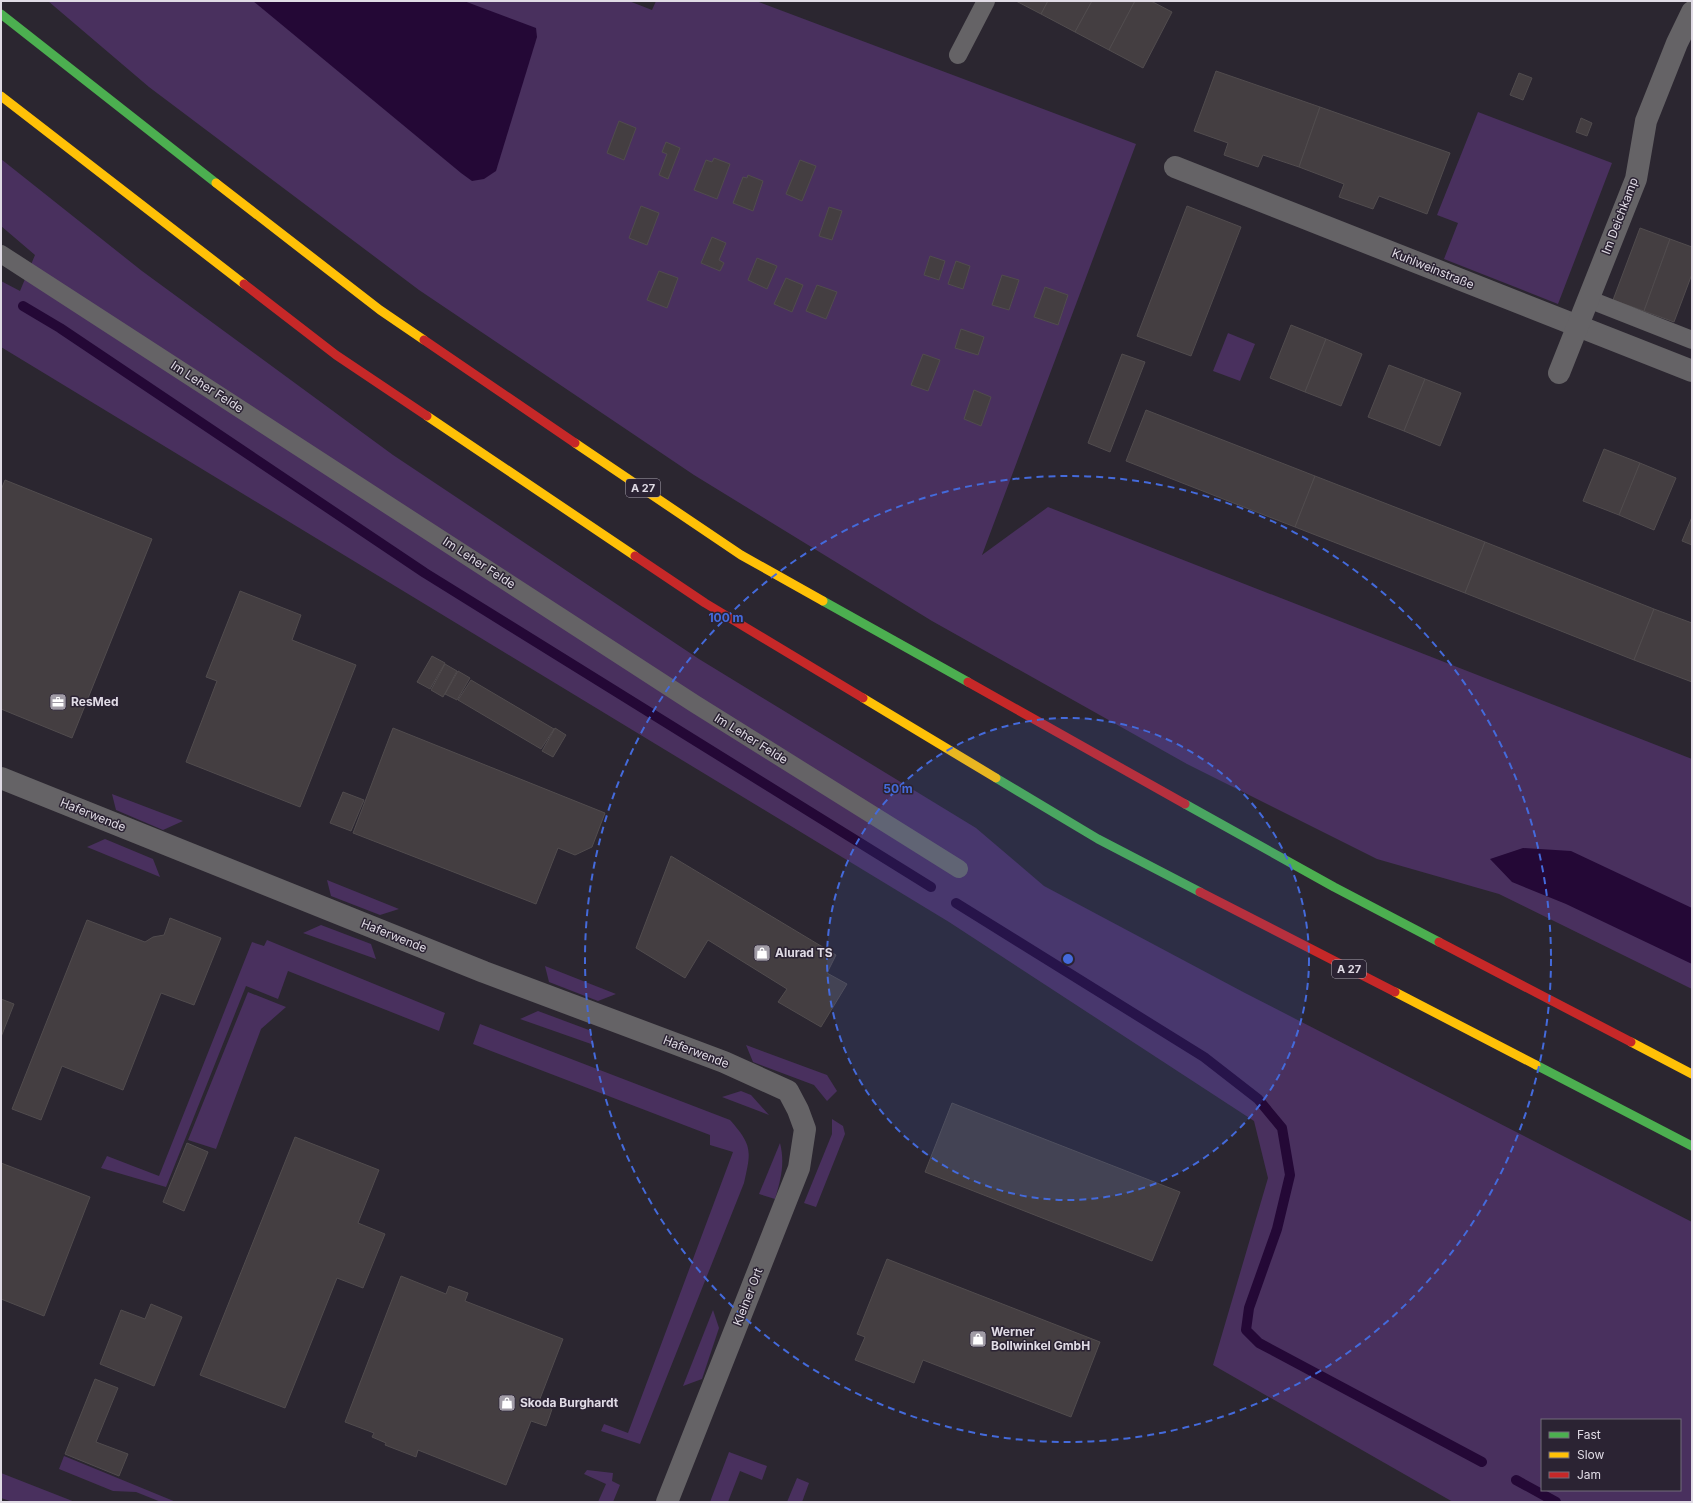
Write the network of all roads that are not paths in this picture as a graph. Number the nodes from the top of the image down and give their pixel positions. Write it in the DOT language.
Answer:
graph roads {
  1 [pos="986,1"];
  2 [pos="1692,12"];
  3 [pos="1,14"];
  4 [pos="958,55"];
  5 [pos="1,96"];
  6 [pos="1175,167"];
  7 [pos="1,254"];
  8 [pos="1588,300"];
  9 [pos="1577,326"];
  10 [pos="1692,340"];
  11 [pos="1692,371"];
  12 [pos="1559,373"];
  13 [pos="1,778"];
  14 [pos="959,869"];
  15 [pos="1692,1074"];
  16 [pos="788,1091"];
  17 [pos="1692,1146"];
  18 [pos="667,1502"];
  1 -- 4 [label="lane"];
  2 -- 8 [label="street, Im Deichkamp"];
  3 -- 15 [label="highway, A 27"];
  5 -- 17 [label="highway, A 27"];
  6 -- 9 [label="street, Kuhlweinstraße"];
  7 -- 14 [label="lane, Im Leher Felde"];
  8 -- 9 [label="street, Im Deichkamp"];
  8 -- 10 [label="lane"];
  9 -- 11 [label="street, Kuhlweinstraße"];
  9 -- 12 [label="street, Im Deichkamp"];
  13 -- 16 [label="street, Haferwende"];
  16 -- 18 [label="street, Kleiner Ort"];
}
